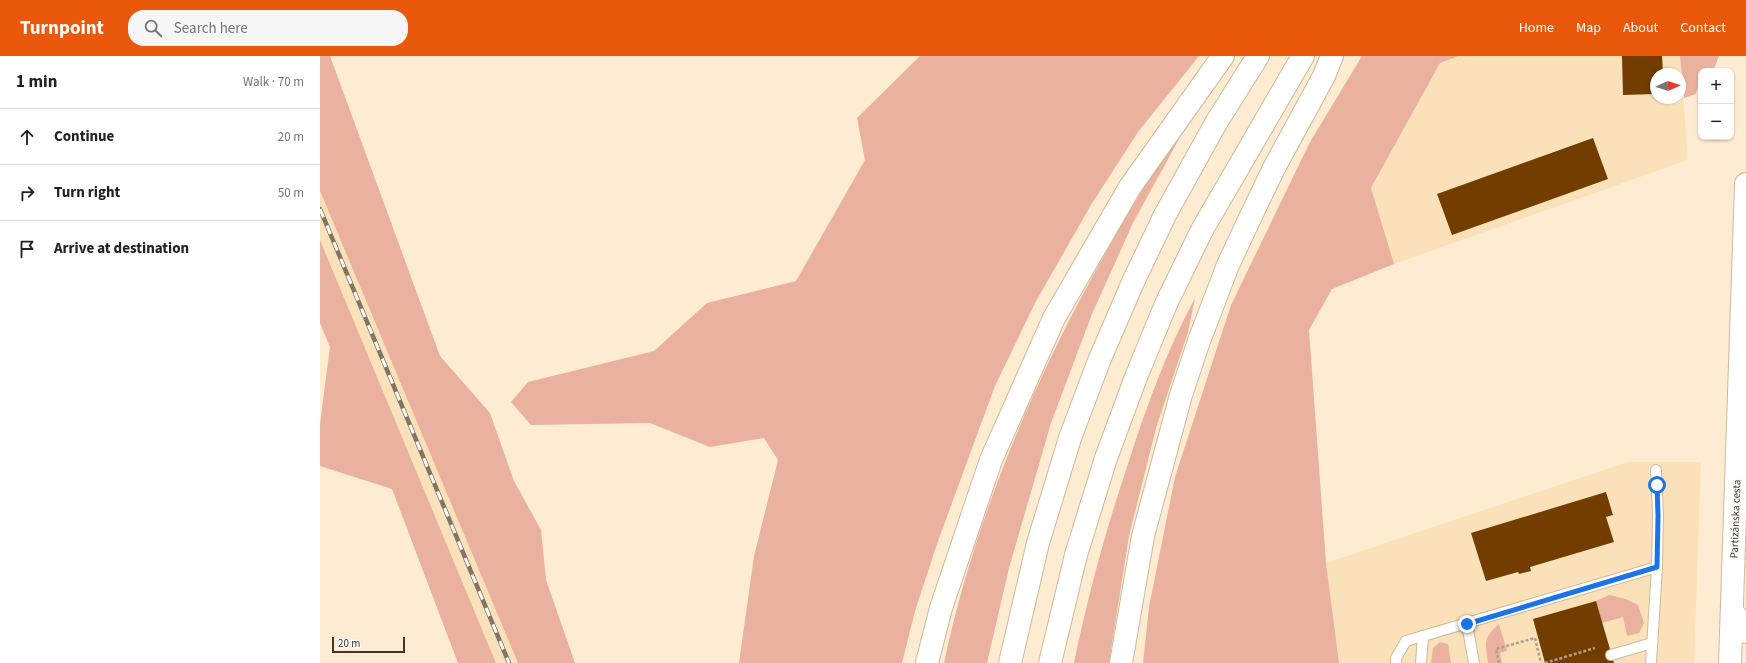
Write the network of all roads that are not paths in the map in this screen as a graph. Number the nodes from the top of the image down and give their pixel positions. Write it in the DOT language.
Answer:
graph roads {
  1 [pos="1223,56"];
  2 [pos="1258,56"];
  3 [pos="1303,56"];
  4 [pos="1332,56"];
  5 [pos="1746,184"];
  6 [pos="1656,470"];
  7 [pos="1657,567"];
  8 [pos="1732,610"];
  9 [pos="1467,624"];
  10 [pos="1746,632"];
  11 [pos="1423,636"];
  12 [pos="1652,643"];
  13 [pos="1611,655"];
  14 [pos="927,663"];
  15 [pos="1010,663"];
  16 [pos="1050,663"];
  17 [pos="1121,663"];
  18 [pos="1396,663"];
  19 [pos="1421,663"];
  20 [pos="1474,663"];
  21 [pos="1650,663"];
  22 [pos="1730,663"];
  1 -- 14 [label="main road"];
  2 -- 15 [label="main road"];
  3 -- 16 [label="main road"];
  4 -- 17 [label="main road"];
  5 -- 8 [label="main road, Partizánska cesta"];
  6 -- 7 [label="lane"];
  7 -- 9 [label="lane"];
  7 -- 12 [label="lane"];
  8 -- 10 [label="main road"];
  8 -- 22 [label="main road, Partizánska cesta"];
  9 -- 11 [label="lane"];
  9 -- 20 [label="lane"];
  11 -- 18 [label="lane"];
  11 -- 19 [label="lane"];
  12 -- 13 [label="lane"];
  12 -- 21 [label="lane"];
}
